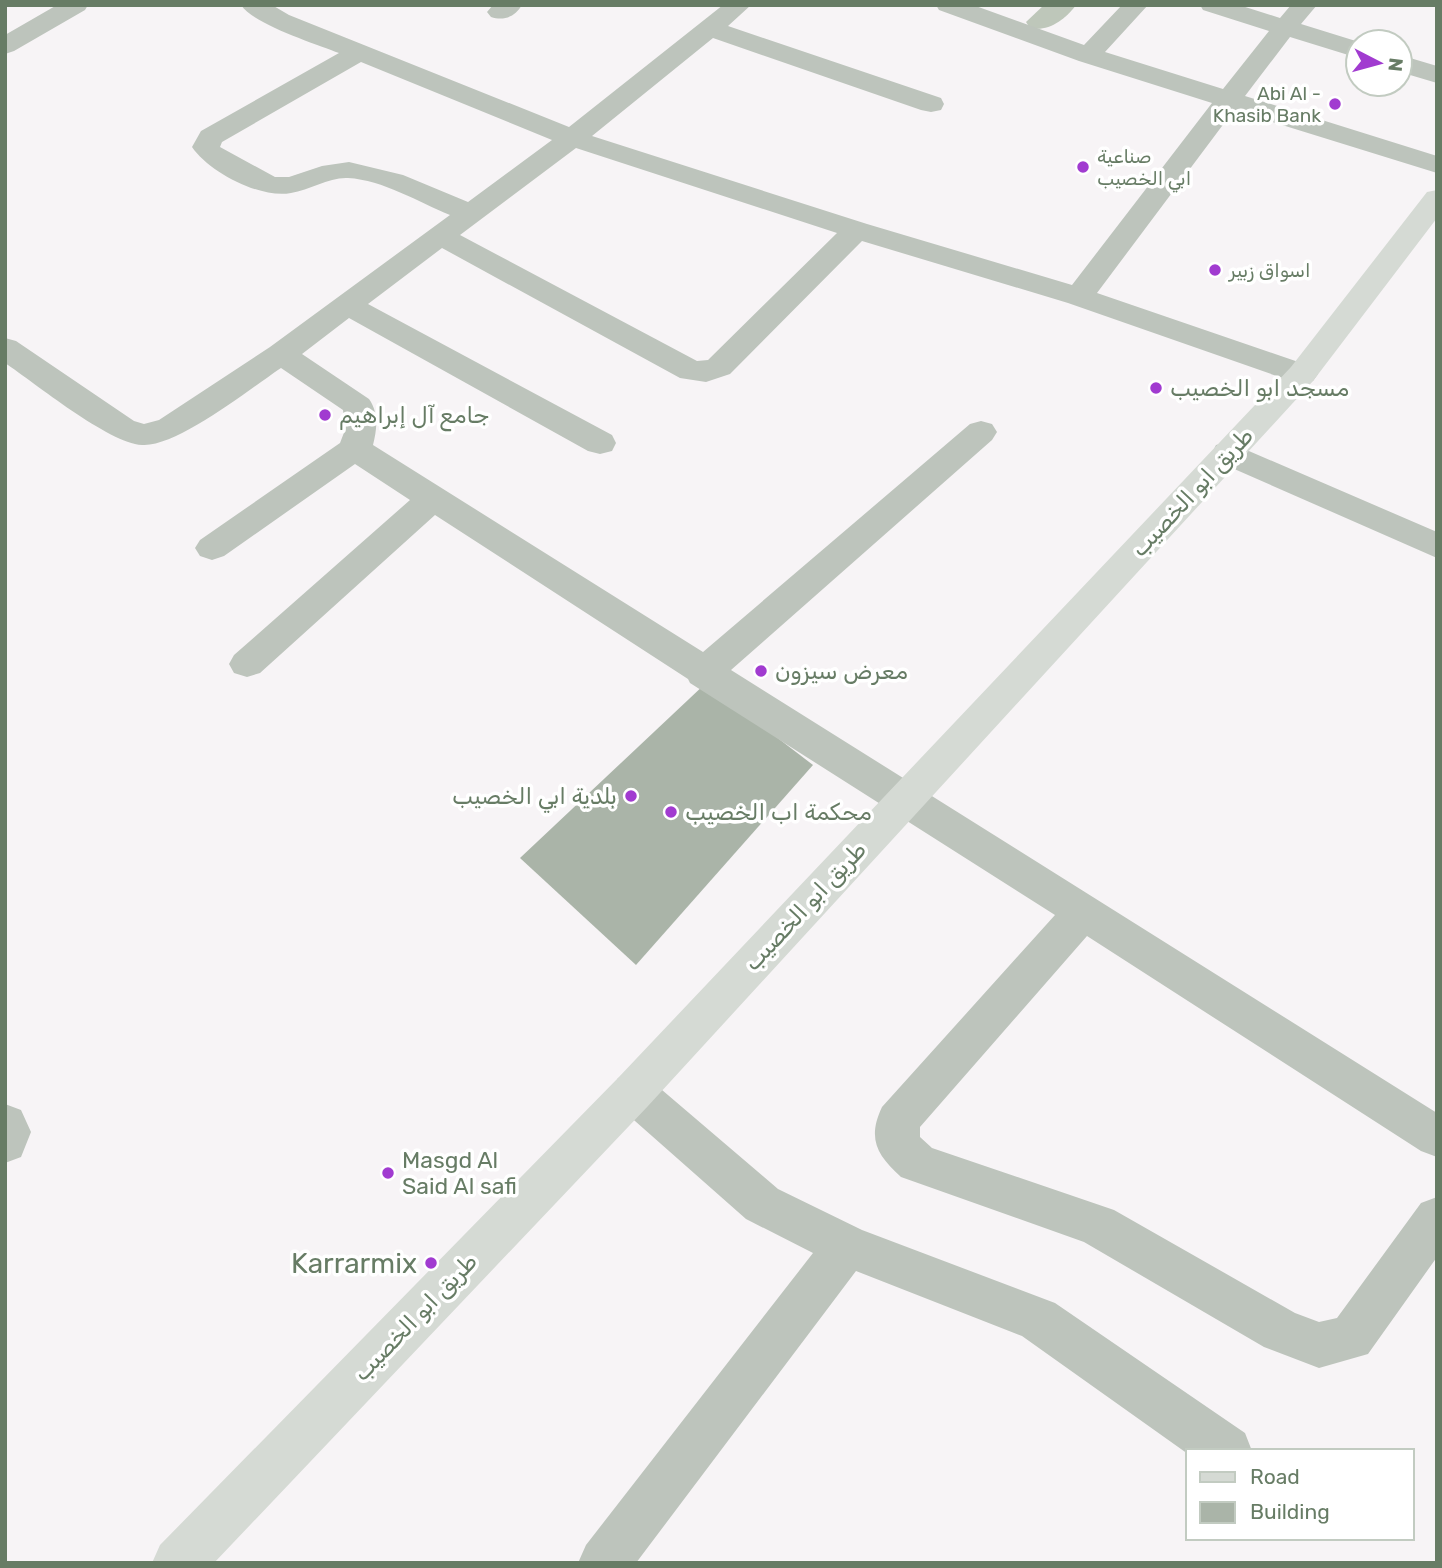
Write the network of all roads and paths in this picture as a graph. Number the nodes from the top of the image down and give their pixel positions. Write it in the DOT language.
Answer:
graph roads {
  1 [pos="76,5"];
  2 [pos="253,5"];
  3 [pos="739,5"];
  4 [pos="948,5"];
  5 [pos="1136,5"];
  6 [pos="1212,5"];
  7 [pos="1305,5"];
  8 [pos="1284,27"];
  9 [pos="708,28"];
  10 [pos="5,46"];
  11 [pos="1344,46"];
  12 [pos="360,52"];
  13 [pos="1088,55"];
  14 [pos="1414,68"];
  15 [pos="1437,75"];
  16 [pos="1228,100"];
  17 [pos="931,104"];
  18 [pos="572,138"];
  19 [pos="1437,165"];
  20 [pos="1437,198"];
  21 [pos="471,213"];
  22 [pos="857,230"];
  23 [pos="441,236"];
  24 [pos="1079,298"];
  25 [pos="346,306"];
  26 [pos="5,348"];
  27 [pos="281,354"];
  28 [pos="1302,374"];
  29 [pos="981,432"];
  30 [pos="600,443"];
  31 [pos="355,449"];
  32 [pos="1228,453"];
  33 [pos="432,499"];
  34 [pos="1437,546"];
  35 [pos="212,548"];
  36 [pos="247,664"];
  37 [pos="703,673"];
  38 [pos="905,797"];
  39 [pos="1083,912"];
  40 [pos="633,1092"];
  41 [pos="5,1124"];
  42 [pos="1437,1137"];
  43 [pos="5,1143"];
  44 [pos="1437,1218"];
  45 [pos="847,1246"];
  46 [pos="1224,1449"];
  47 [pos="178,1563"];
  48 [pos="604,1563"];
  1 -- 10 [label="street"];
  2 -- 12 [label="street"];
  3 -- 9 [label="street"];
  4 -- 13 [label="street"];
  5 -- 13 [label="street"];
  6 -- 8 [label="street"];
  7 -- 8 [label="street"];
  8 -- 11 [label="street"];
  8 -- 16 [label="street"];
  9 -- 17 [label="street"];
  9 -- 18 [label="street"];
  12 -- 18 [label="street"];
  12 -- 21 [label="street"];
  13 -- 16 [label="street"];
  14 -- 15 [label="street"];
  16 -- 19 [label="street"];
  16 -- 24 [label="street"];
  18 -- 21 [label="street"];
  18 -- 22 [label="street"];
  20 -- 28 [label="main road, طريق ابو الخصيب"];
  21 -- 23 [label="street"];
  22 -- 23 [label="street"];
  22 -- 24 [label="street"];
  23 -- 25 [label="street"];
  24 -- 28 [label="street"];
  25 -- 27 [label="street"];
  25 -- 30 [label="street"];
  26 -- 27 [label="street"];
  27 -- 31 [label="street"];
  28 -- 32 [label="main road, طريق ابو الخصيب"];
  29 -- 37 [label="street"];
  31 -- 33 [label="street"];
  31 -- 35 [label="street"];
  32 -- 34 [label="street"];
  32 -- 38 [label="main road, طريق ابو الخصيب"];
  33 -- 36 [label="street"];
  33 -- 37 [label="street"];
  37 -- 38 [label="street"];
  38 -- 39 [label="street"];
  38 -- 40 [label="main road, طريق ابو الخصيب"];
  39 -- 42 [label="street"];
  39 -- 44 [label="street"];
  40 -- 45 [label="street"];
  40 -- 47 [label="main road, طريق ابو الخصيب"];
  41 -- 43 [label="street"];
  45 -- 46 [label="street"];
  45 -- 48 [label="street"];
}
